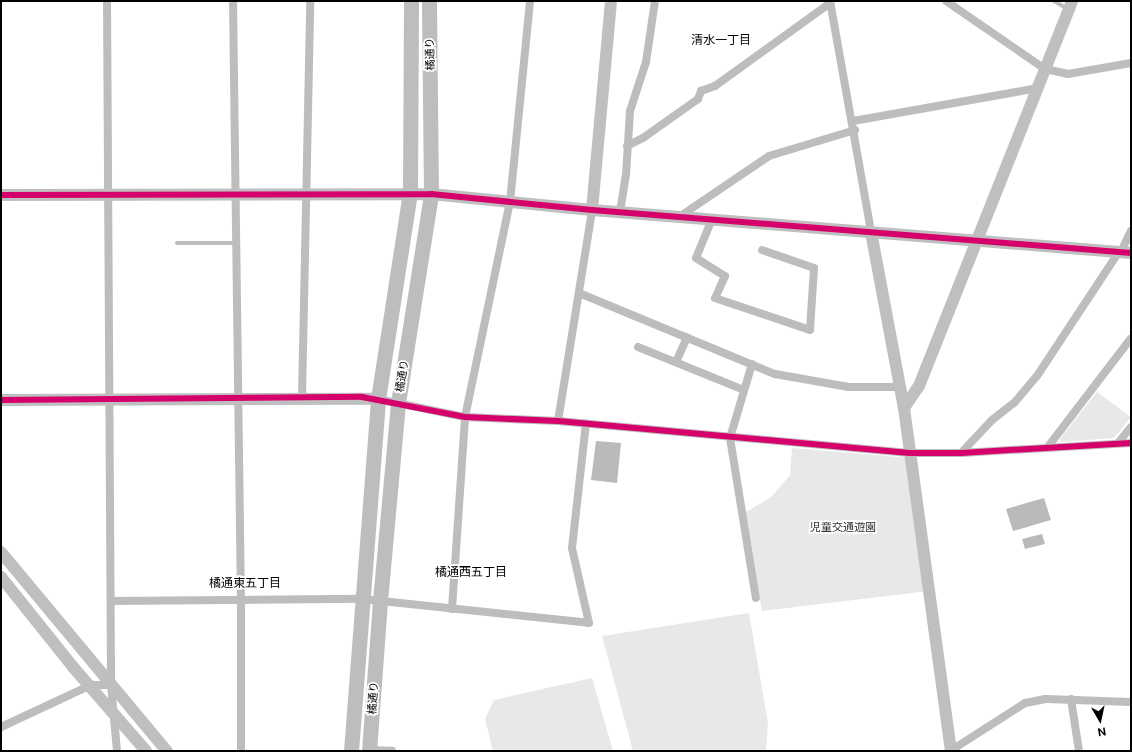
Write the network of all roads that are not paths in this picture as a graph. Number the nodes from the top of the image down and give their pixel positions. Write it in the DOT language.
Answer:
graph roads {
  1 [pos="107,1"];
  2 [pos="233,1"];
  3 [pos="310,1"];
  4 [pos="411,1"];
  5 [pos="429,1"];
  6 [pos="530,1"];
  7 [pos="611,1"];
  8 [pos="655,1"];
  9 [pos="946,1"];
  10 [pos="1054,1"];
  11 [pos="830,2"];
  12 [pos="1070,5"];
  13 [pos="1131,63"];
  14 [pos="1045,69"];
  15 [pos="1038,88"];
  16 [pos="854,125"];
  17 [pos="627,146"];
  18 [pos="306,193"];
  19 [pos="410,193"];
  20 [pos="431,194"];
  21 [pos="1,195"];
  22 [pos="234,195"];
  23 [pos="108,196"];
  24 [pos="510,202"];
  25 [pos="592,210"];
  26 [pos="620,212"];
  27 [pos="679,217"];
  28 [pos="712,219"];
  29 [pos="1131,231"];
  30 [pos="871,232"];
  31 [pos="979,241"];
  32 [pos="235,243"];
  33 [pos="177,244"];
  34 [pos="762,250"];
  35 [pos="1123,253"];
  36 [pos="578,294"];
  37 [pos="687,337"];
  38 [pos="1131,338"];
  39 [pos="638,346"];
  40 [pos="676,362"];
  41 [pos="752,364"];
  42 [pos="900,387"];
  43 [pos="744,390"];
  44 [pos="302,398"];
  45 [pos="237,399"];
  46 [pos="378,399"];
  47 [pos="1,400"];
  48 [pos="108,400"];
  49 [pos="398,403"];
  50 [pos="904,408"];
  51 [pos="465,417"];
  52 [pos="558,421"];
  53 [pos="586,424"];
  54 [pos="1131,427"];
  55 [pos="730,438"];
  56 [pos="1118,443"];
  57 [pos="1131,443"];
  58 [pos="1047,448"];
  59 [pos="910,453"];
  60 [pos="961,453"];
  61 [pos="1,552"];
  62 [pos="1,577"];
  63 [pos="756,598"];
  64 [pos="362,599"];
  65 [pos="110,601"];
  66 [pos="241,601"];
  67 [pos="380,601"];
  68 [pos="452,609"];
  69 [pos="91,685"];
  70 [pos="111,685"];
  71 [pos="1071,699"];
  72 [pos="1131,702"];
  73 [pos="113,712"];
  74 [pos="1,727"];
  75 [pos="117,751"];
  76 [pos="146,751"];
  77 [pos="168,751"];
  78 [pos="241,751"];
  79 [pos="351,751"];
  80 [pos="369,751"];
  81 [pos="392,751"];
  82 [pos="951,751"];
  83 [pos="1079,751"];
  1 -- 23 [label="street"];
  2 -- 22 [label="street"];
  3 -- 18 [label="street"];
  4 -- 19 [label="highway, 橘通り"];
  5 -- 20 [label="highway, 橘通り"];
  6 -- 24 [label="street"];
  7 -- 25 [label="street"];
  8 -- 17 [label="street"];
  9 -- 14 [label="street"];
  10 -- 12 [label="lane"];
  11 -- 16 [label="street"];
  11 -- 17 [label="street"];
  12 -- 14 [label="street"];
  13 -- 14 [label="street"];
  14 -- 15 [label="street"];
  15 -- 16 [label="street"];
  15 -- 31 [label="street"];
  16 -- 27 [label="street"];
  16 -- 30 [label="street"];
  17 -- 26 [label="street"];
  18 -- 19 [label="street"];
  18 -- 22 [label="street"];
  18 -- 44 [label="street"];
  19 -- 20 [label="street"];
  19 -- 46 [label="highway, 橘通り"];
  20 -- 24 [label="street"];
  20 -- 49 [label="highway, 橘通り"];
  21 -- 23 [label="street"];
  22 -- 23 [label="street"];
  22 -- 32 [label="street"];
  23 -- 48 [label="street"];
  24 -- 25 [label="street"];
  24 -- 51 [label="street"];
  25 -- 26 [label="street"];
  25 -- 36 [label="street"];
  26 -- 27 [label="street"];
  27 -- 28 [label="street"];
  28 -- 30 [label="street"];
  28 -- 34 [label="street"];
  29 -- 35 [label="street"];
  30 -- 31 [label="street"];
  30 -- 42 [label="street"];
  31 -- 35 [label="street"];
  31 -- 50 [label="street"];
  32 -- 33 [label="lane"];
  32 -- 45 [label="street"];
  35 -- 60 [label="street"];
  36 -- 37 [label="street"];
  36 -- 52 [label="street"];
  37 -- 40 [label="street"];
  37 -- 41 [label="street"];
  38 -- 58 [label="street"];
  39 -- 40 [label="street"];
  40 -- 43 [label="street"];
  41 -- 42 [label="street"];
  41 -- 43 [label="street"];
  42 -- 50 [label="street"];
  43 -- 55 [label="street"];
  44 -- 45 [label="street"];
  44 -- 46 [label="street"];
  45 -- 48 [label="street"];
  45 -- 66 [label="street"];
  46 -- 49 [label="street"];
  46 -- 64 [label="highway, 橘通り"];
  47 -- 48 [label="street"];
  48 -- 65 [label="street"];
  49 -- 51 [label="street"];
  49 -- 67 [label="highway, 橘通り"];
  50 -- 59 [label="street"];
  51 -- 52 [label="street"];
  51 -- 68 [label="street"];
  52 -- 53 [label="street"];
  53 -- 55 [label="street"];
  53 -- 68 [label="street"];
  54 -- 56 [label="street"];
  55 -- 59 [label="street"];
  55 -- 63 [label="street"];
  56 -- 57 [label="street"];
  56 -- 58 [label="street"];
  58 -- 60 [label="street"];
  59 -- 60 [label="street"];
  59 -- 82 [label="street"];
  61 -- 70 [label="street"];
  62 -- 69 [label="street"];
  64 -- 66 [label="street"];
  64 -- 67 [label="street"];
  64 -- 79 [label="highway, 橘通り"];
  65 -- 66 [label="street"];
  65 -- 70 [label="street"];
  66 -- 78 [label="street"];
  67 -- 68 [label="street"];
  67 -- 80 [label="highway, 橘通り"];
  69 -- 70 [label="street"];
  69 -- 73 [label="street"];
  69 -- 74 [label="street"];
  70 -- 73 [label="street"];
  70 -- 77 [label="street"];
  71 -- 72 [label="street"];
  71 -- 82 [label="street"];
  71 -- 83 [label="street"];
  73 -- 75 [label="street"];
  73 -- 76 [label="street"];
  80 -- 81 [label="street"];
}
